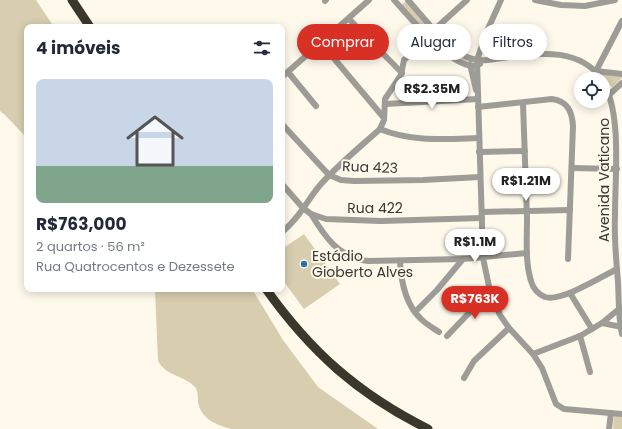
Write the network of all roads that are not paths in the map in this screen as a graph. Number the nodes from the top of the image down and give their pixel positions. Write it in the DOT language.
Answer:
graph roads {
  1 [pos="72,0"];
  2 [pos="369,0"];
  3 [pos="394,0"];
  4 [pos="408,0"];
  5 [pos="466,0"];
  6 [pos="501,0"];
  7 [pos="535,0"];
  8 [pos="615,0"];
  9 [pos="348,19"];
  10 [pos="622,21"];
  11 [pos="88,24"];
  12 [pos="342,24"];
  13 [pos="417,24"];
  14 [pos="430,24"];
  15 [pos="440,24"];
  16 [pos="471,59"];
  17 [pos="302,60"];
  18 [pos="335,60"];
  19 [pos="404,60"];
  20 [pos="456,60"];
  21 [pos="475,62"];
  22 [pos="470,66"];
  23 [pos="596,71"];
  24 [pos="288,72"];
  25 [pos="402,73"];
  26 [pos="285,74"];
  27 [pos="622,74"];
  28 [pos="622,83"];
  29 [pos="611,94"];
  30 [pos="478,99"];
  31 [pos="523,102"];
  32 [pos="384,104"];
  33 [pos="316,106"];
  34 [pos="478,107"];
  35 [pos="384,118"];
  36 [pos="285,127"];
  37 [pos="380,129"];
  38 [pos="620,129"];
  39 [pos="478,138"];
  40 [pos="525,151"];
  41 [pos="479,152"];
  42 [pos="620,158"];
  43 [pos="572,168"];
  44 [pos="617,169"];
  45 [pos="329,176"];
  46 [pos="480,177"];
  47 [pos="285,187"];
  48 [pos="619,191"];
  49 [pos="303,208"];
  50 [pos="570,210"];
  51 [pos="526,211"];
  52 [pos="311,214"];
  53 [pos="482,215"];
  54 [pos="285,229"];
  55 [pos="619,243"];
  56 [pos="527,253"];
  57 [pos="483,258"];
  58 [pos="568,259"];
  59 [pos="463,260"];
  60 [pos="400,261"];
  61 [pos="617,269"];
  62 [pos="620,283"];
  63 [pos="490,291"];
  64 [pos="268,292"];
  65 [pos="570,293"];
  66 [pos="619,309"];
  67 [pos="415,312"];
  68 [pos="602,323"];
  69 [pos="508,328"];
  70 [pos="592,329"];
  71 [pos="622,330"];
  72 [pos="439,332"];
  73 [pos="447,336"];
  74 [pos="580,336"];
  75 [pos="532,354"];
  76 [pos="590,372"];
  77 [pos="464,378"];
  78 [pos="611,414"];
  79 [pos="622,414"];
  80 [pos="428,429"];
  81 [pos="610,429"];
  1 -- 11 [label="highway"];
  2 -- 9 [label="street"];
  3 -- 13 [label="street, Avenida Vaticano"];
  4 -- 14 [label="street, Avenida Vaticano"];
  5 -- 15 [label="street"];
  6 -- 21 [label="street"];
  7 -- 8 [label="street"];
  9 -- 12 [label="street"];
  9 -- 25 [label="street"];
  10 -- 23 [label="street"];
  16 -- 21 [label="street, Avenida Vaticano"];
  17 -- 24 [label="street"];
  18 -- 35 [label="street"];
  19 -- 25 [label="street"];
  20 -- 22 [label="street, Avenida Vaticano"];
  21 -- 22 [label="street, Avenida Vaticano"];
  21 -- 23 [label="street, Avenida Vaticano"];
  21 -- 30 [label="street"];
  22 -- 30 [label="street"];
  23 -- 27 [label="street"];
  24 -- 26 [label="street"];
  24 -- 33 [label="street"];
  25 -- 32 [label="street"];
  28 -- 29 [label="street"];
  29 -- 38 [label="street, Avenida Vaticano"];
  30 -- 32 [label="street"];
  30 -- 34 [label="street"];
  31 -- 34 [label="street"];
  31 -- 40 [label="street"];
  31 -- 43 [label="street"];
  32 -- 35 [label="street"];
  34 -- 39 [label="street"];
  35 -- 37 [label="street"];
  36 -- 45 [label="street, Rua 423"];
  37 -- 39 [label="street"];
  37 -- 45 [label="street"];
  38 -- 42 [label="street, Avenida Vaticano"];
  39 -- 41 [label="street"];
  40 -- 41 [label="street"];
  40 -- 51 [label="street"];
  41 -- 46 [label="street"];
  42 -- 44 [label="street, Avenida Vaticano"];
  43 -- 44 [label="street"];
  43 -- 50 [label="street"];
  44 -- 48 [label="street, Avenida Vaticano"];
  45 -- 46 [label="street, Rua 423"];
  45 -- 49 [label="street"];
  46 -- 53 [label="street"];
  47 -- 49 [label="street, Rua 422"];
  48 -- 55 [label="street, Avenida Vaticano"];
  49 -- 52 [label="street, Rua 422"];
  49 -- 54 [label="street"];
  50 -- 51 [label="street, Rua 422"];
  50 -- 58 [label="street"];
  51 -- 53 [label="street, Rua 422"];
  51 -- 56 [label="street"];
  52 -- 53 [label="street, Rua 422"];
  52 -- 60 [label="street"];
  53 -- 57 [label="street"];
  55 -- 61 [label="street, Avenida Vaticano"];
  56 -- 57 [label="street"];
  56 -- 65 [label="street"];
  57 -- 59 [label="street"];
  57 -- 63 [label="street"];
  59 -- 60 [label="street"];
  59 -- 67 [label="street"];
  60 -- 67 [label="street"];
  61 -- 62 [label="street, Avenida Vaticano"];
  61 -- 65 [label="street"];
  62 -- 66 [label="street, Avenida Vaticano"];
  63 -- 69 [label="street"];
  63 -- 73 [label="street"];
  64 -- 80 [label="highway"];
  65 -- 70 [label="street"];
  66 -- 68 [label="street"];
  66 -- 71 [label="street, Avenida Vaticano"];
  67 -- 72 [label="street"];
  68 -- 70 [label="street"];
  68 -- 71 [label="street"];
  69 -- 75 [label="street"];
  69 -- 77 [label="street"];
  70 -- 74 [label="street"];
  74 -- 75 [label="street"];
  74 -- 76 [label="street"];
  75 -- 78 [label="street"];
  78 -- 79 [label="street"];
  78 -- 81 [label="street"];
}
